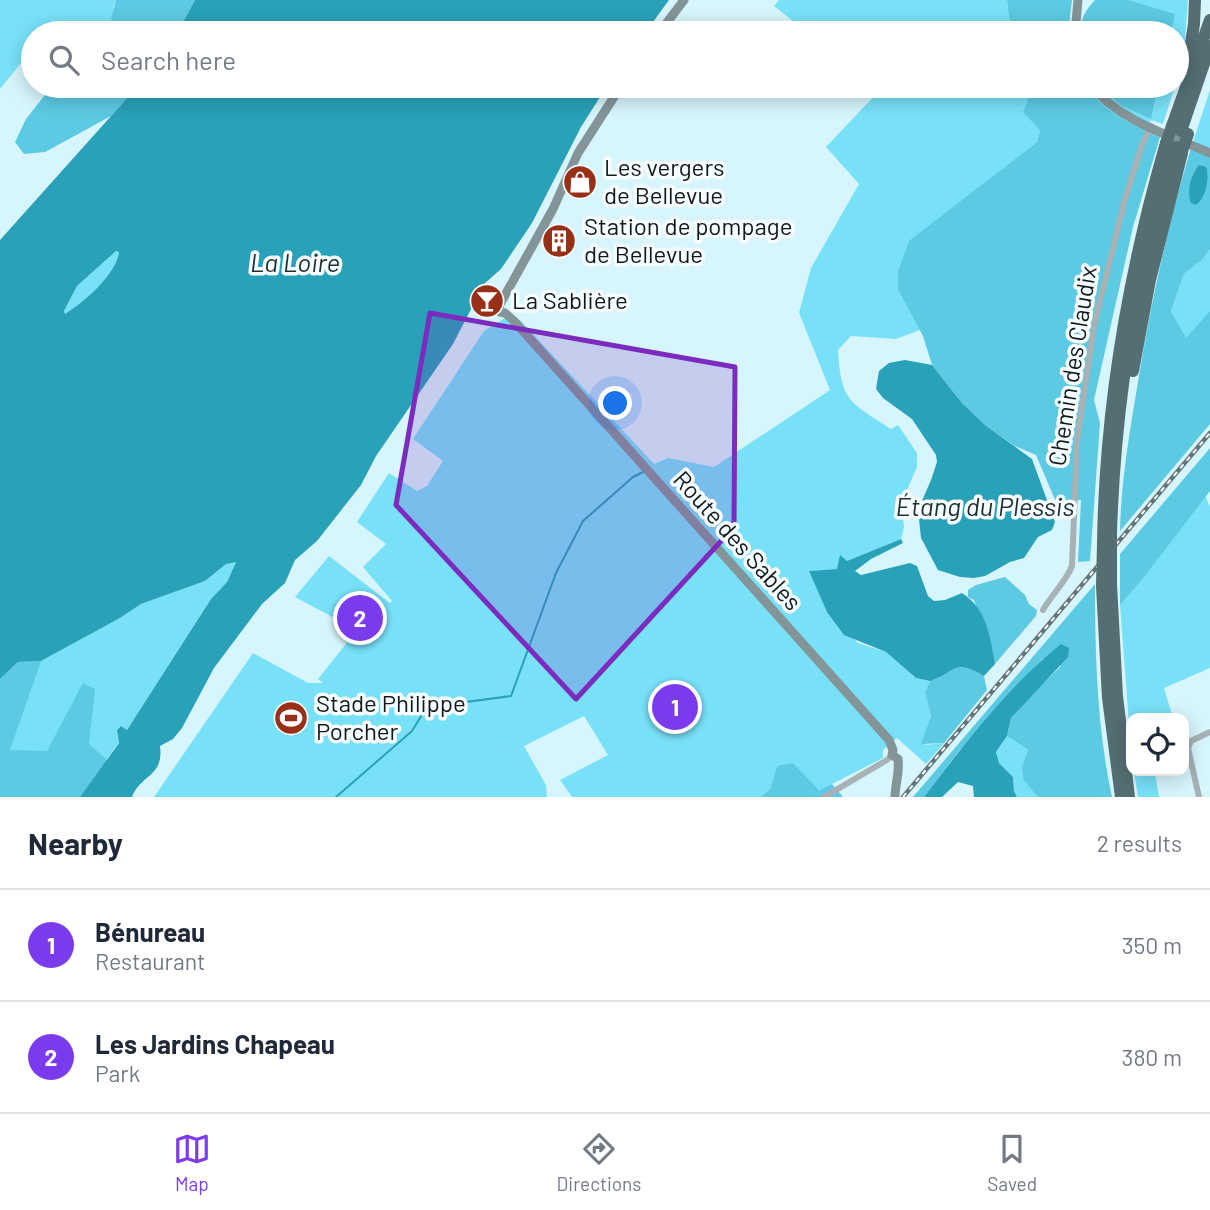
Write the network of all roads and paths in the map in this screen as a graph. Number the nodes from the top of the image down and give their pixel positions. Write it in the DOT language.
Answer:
graph roads {
  1 [pos="684,0"];
  2 [pos="1195,0"];
  3 [pos="1080,3"];
  4 [pos="1210,20"];
  5 [pos="668,21"];
  6 [pos="1077,21"];
  7 [pos="1210,46"];
  8 [pos="1189,59"];
  9 [pos="1210,70"];
  10 [pos="1189,78"];
  11 [pos="613,98"];
  12 [pos="1105,98"];
  13 [pos="1180,98"];
  14 [pos="1182,98"];
  15 [pos="1178,108"];
  16 [pos="1151,127"];
  17 [pos="1180,130"];
  18 [pos="1175,147"];
  19 [pos="1210,153"];
  20 [pos="1107,585"];
  21 [pos="1044,610"];
  22 [pos="1210,732"];
  23 [pos="892,755"];
  24 [pos="824,797"];
  25 [pos="895,797"];
  26 [pos="1121,797"];
  27 [pos="1129,797"];
  28 [pos="1199,797"];
  1 -- 5 [label="street"];
  2 -- 8 [label="highway"];
  3 -- 6 [label="street"];
  4 -- 10 [label="highway"];
  7 -- 17 [label="highway"];
  9 -- 17 [label="highway"];
  11 -- 23 [label="street, Route des Sables"];
  12 -- 16 [label="street"];
  13 -- 15 [label="highway"];
  14 -- 15 [label="highway"];
  15 -- 17 [label="highway"];
  16 -- 19 [label="street"];
  16 -- 21 [label="street, Chemin des Claudix"];
  17 -- 18 [label="highway, bridge"];
  17 -- 18 [label="highway, bridge"];
  18 -- 20 [label="highway, bridge"];
  18 -- 20 [label="highway, bridge"];
  20 -- 26 [label="highway"];
  20 -- 27 [label="highway"];
  22 -- 28 [label="street"];
  23 -- 24 [label="street"];
  23 -- 25 [label="street, Route des Sables"];
}
